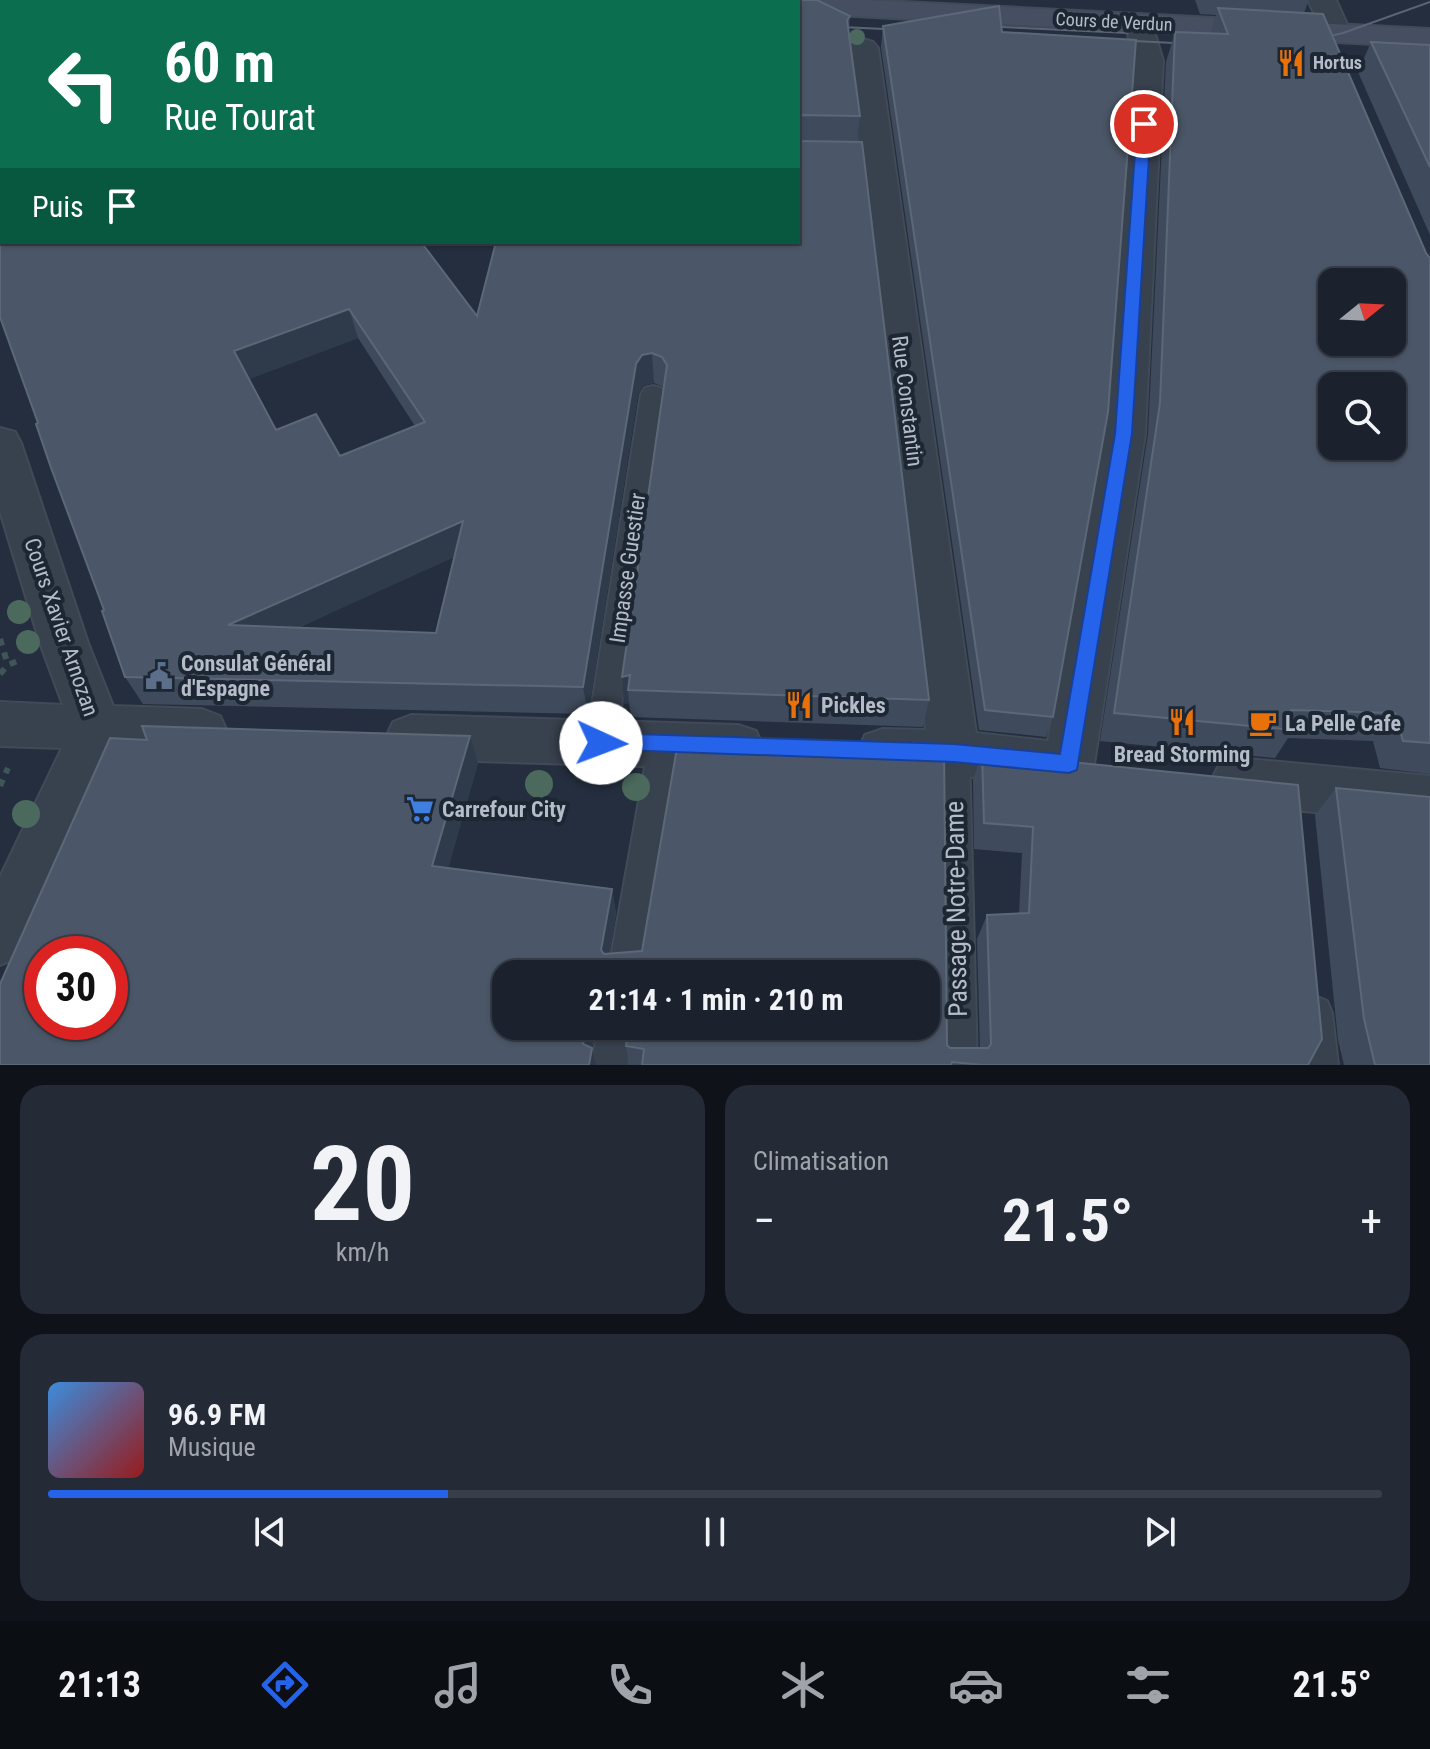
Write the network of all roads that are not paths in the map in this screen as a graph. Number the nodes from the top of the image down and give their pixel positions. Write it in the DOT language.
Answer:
graph roads {
  1 [pos="1322,0"];
  2 [pos="800,5"];
  3 [pos="1140,23"];
  4 [pos="1430,38"];
  5 [pos="1335,45"];
  6 [pos="863,48"];
  7 [pos="653,394"];
  8 [pos="0,443"];
  9 [pos="0,724"];
  10 [pos="97,728"];
  11 [pos="243,732"];
  12 [pos="368,736"];
  13 [pos="601,743"];
  14 [pos="664,745"];
  15 [pos="954,753"];
  16 [pos="1189,776"];
  17 [pos="1430,800"];
  18 [pos="0,938"];
  19 [pos="627,960"];
  20 [pos="1313,988"];
  21 [pos="613,1040"];
  22 [pos="609,1065"];
  23 [pos="959,1065"];
  24 [pos="1320,1065"];
  1 -- 5 [label="street"];
  2 -- 3 [label="main road, Cours de Verdun"];
  3 -- 5 [label="main road, Cours de Verdun"];
  3 -- 15 [label="street"];
  4 -- 5 [label="main road, Cours de Verdun"];
  6 -- 15 [label="street, Rue Constantin"];
  7 -- 13 [label="lane, Impasse Guestier"];
  8 -- 10 [label="street, Cours Xavier Arnozan"];
  9 -- 10 [label="street"];
  10 -- 11 [label="street"];
  10 -- 18 [label="street, Cours Xavier Arnozan"];
  12 -- 13 [label="street"];
  13 -- 14 [label="street"];
  14 -- 15 [label="street"];
  14 -- 19 [label="lane"];
  15 -- 23 [label="lane, Passage Notre-Dame"];
  16 -- 17 [label="street"];
  20 -- 24 [label="lane"];
  21 -- 22 [label="lane"];
}
